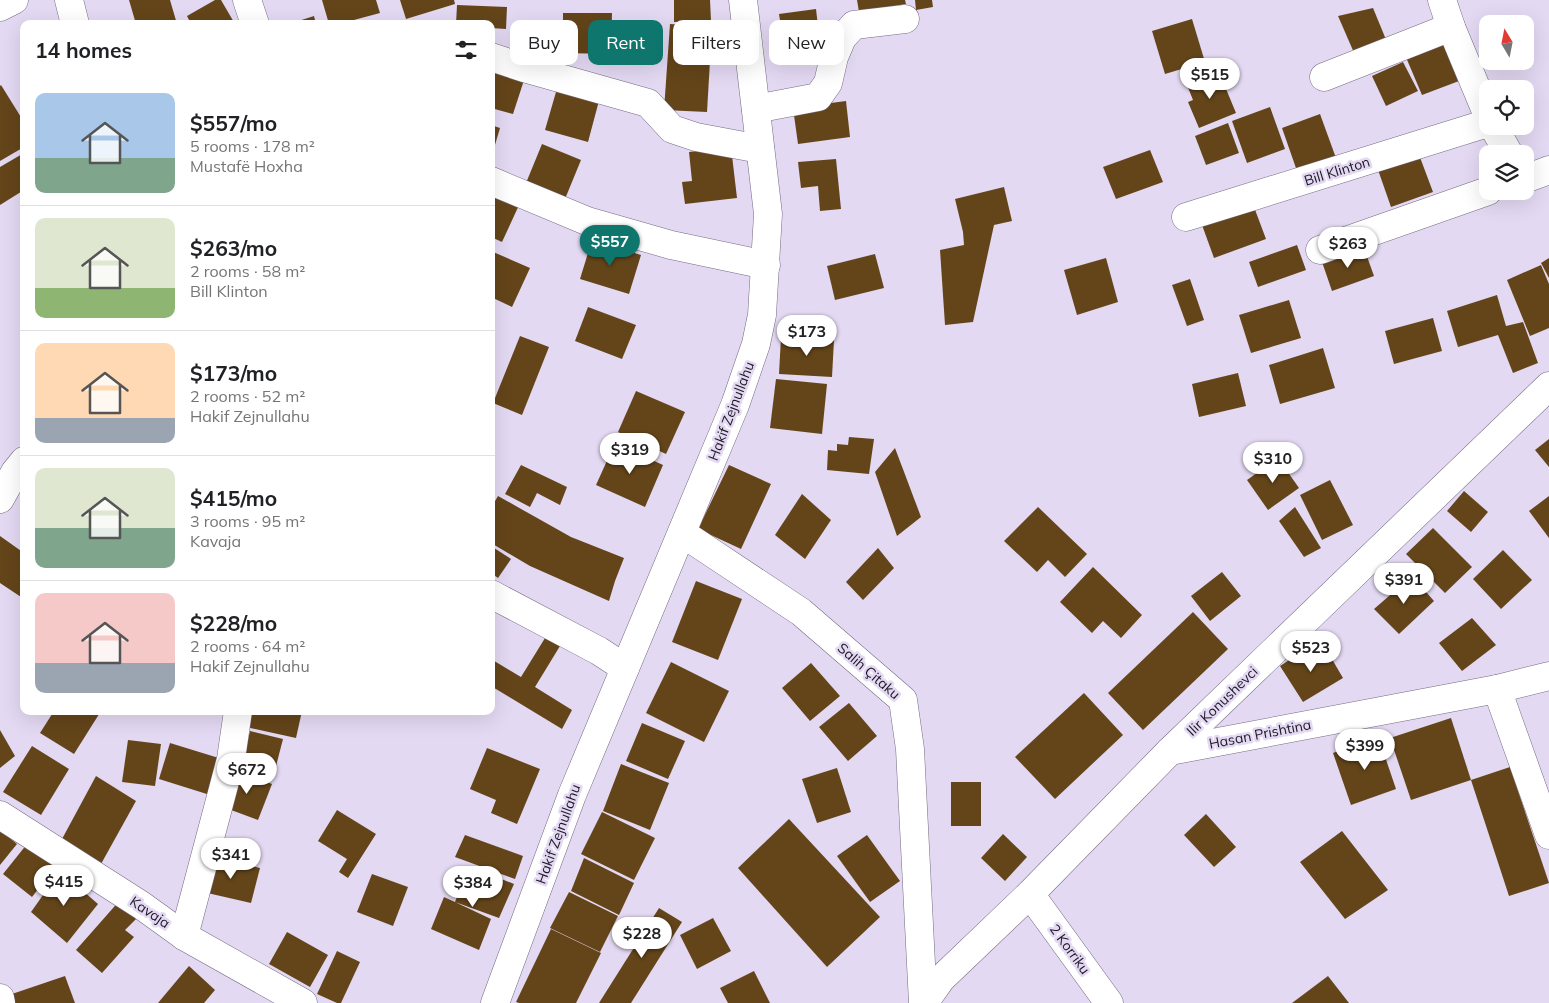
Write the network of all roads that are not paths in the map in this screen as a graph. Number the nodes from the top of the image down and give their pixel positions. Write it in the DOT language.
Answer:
graph roads {
  1 [pos="14,0"];
  2 [pos="69,0"];
  3 [pos="247,0"];
  4 [pos="743,0"];
  5 [pos="1442,0"];
  6 [pos="0,7"];
  7 [pos="905,19"];
  8 [pos="74,20"];
  9 [pos="254,20"];
  10 [pos="1451,27"];
  11 [pos="495,58"];
  12 [pos="1324,78"];
  13 [pos="1479,94"];
  14 [pos="756,109"];
  15 [pos="1479,126"];
  16 [pos="760,149"];
  17 [pos="495,183"];
  18 [pos="1479,194"];
  19 [pos="1186,217"];
  20 [pos="1320,250"];
  21 [pos="766,265"];
  22 [pos="1549,386"];
  23 [pos="20,466"];
  24 [pos="0,499"];
  25 [pos="682,533"];
  26 [pos="495,596"];
  27 [pos="625,668"];
  28 [pos="1549,676"];
  29 [pos="1497,689"];
  30 [pos="237,715"];
  31 [pos="1170,751"];
  32 [pos="0,815"];
  33 [pos="1549,835"];
  34 [pos="1030,894"];
  35 [pos="184,936"];
  36 [pos="923,994"];
  37 [pos="0,998"];
  38 [pos="1,1003"];
  39 [pos="303,1003"];
  40 [pos="495,1003"];
  41 [pos="1109,1003"];
  1 -- 6 [label="street"];
  2 -- 8 [label="street"];
  3 -- 9 [label="street"];
  4 -- 14 [label="street, Hakif Zejnullahu"];
  5 -- 10 [label="street"];
  7 -- 14 [label="street"];
  10 -- 12 [label="street"];
  10 -- 13 [label="street"];
  11 -- 16 [label="street"];
  14 -- 16 [label="street, Hakif Zejnullahu"];
  15 -- 19 [label="street, Bill Klinton"];
  16 -- 21 [label="street, Hakif Zejnullahu"];
  17 -- 21 [label="street"];
  18 -- 20 [label="street"];
  21 -- 25 [label="street, Hakif Zejnullahu"];
  22 -- 31 [label="street, Ilir Konushevci"];
  23 -- 24 [label="street"];
  25 -- 27 [label="street, Hakif Zejnullahu"];
  25 -- 36 [label="street, Salih Çitaku"];
  26 -- 27 [label="street"];
  27 -- 40 [label="street, Hakif Zejnullahu"];
  28 -- 29 [label="street, Hasan Prishtina"];
  29 -- 31 [label="street, Hasan Prishtina"];
  29 -- 33 [label="street"];
  30 -- 35 [label="street"];
  31 -- 34 [label="street, Ilir Konushevci"];
  32 -- 35 [label="street, Kavaja"];
  34 -- 36 [label="street, Ilir Konushevci"];
  34 -- 41 [label="street, 2 Korriku"];
  35 -- 39 [label="street, Kavaja"];
  37 -- 38 [label="street"];
}
